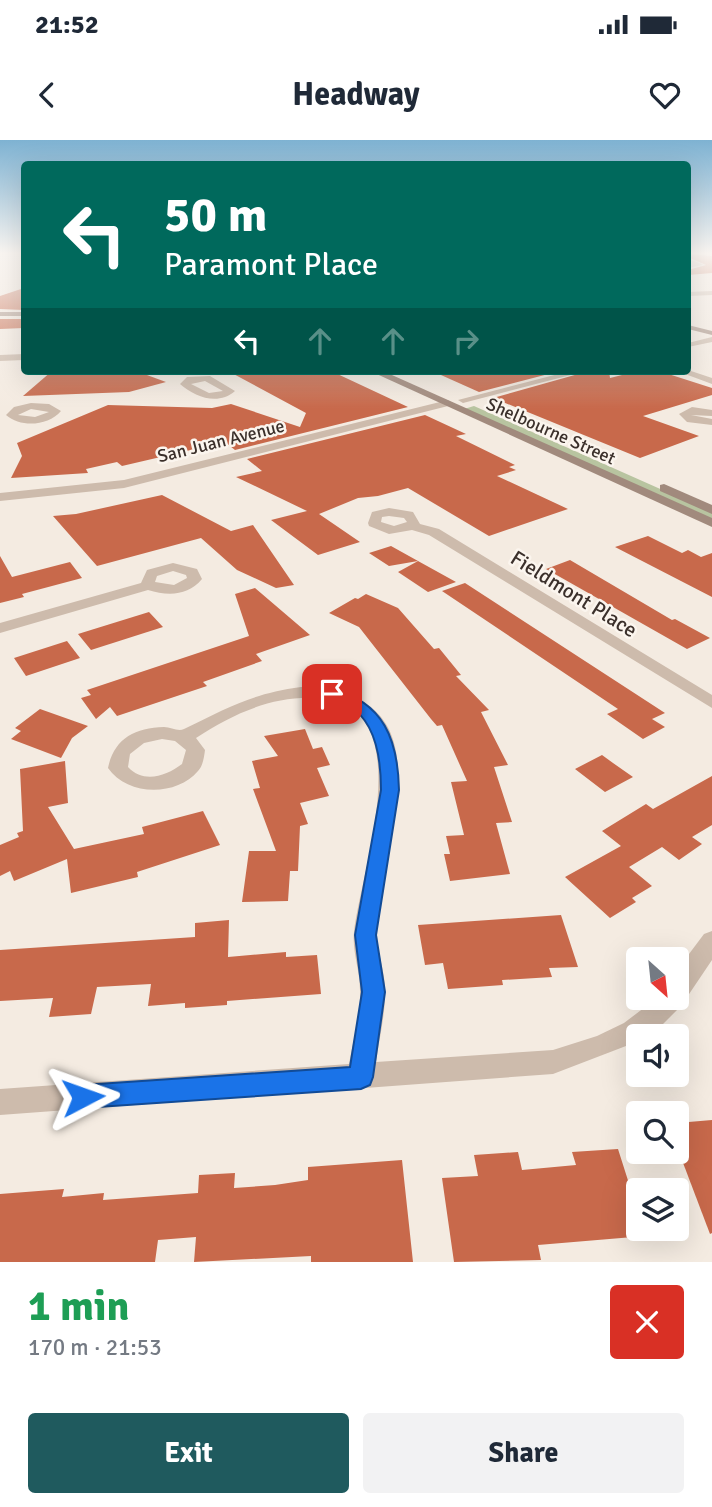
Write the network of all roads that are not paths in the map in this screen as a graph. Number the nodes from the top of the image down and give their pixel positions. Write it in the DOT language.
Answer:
graph roads {
  1 [pos="0,314"];
  2 [pos="21,314"];
  3 [pos="691,328"];
  4 [pos="712,333"];
  5 [pos="712,340"];
  6 [pos="691,344"];
  7 [pos="21,357"];
  8 [pos="0,358"];
  9 [pos="691,374"];
  10 [pos="191,375"];
  11 [pos="385,375"];
  12 [pos="406,375"];
  13 [pos="563,375"];
  14 [pos="195,378"];
  15 [pos="712,381"];
  16 [pos="463,400"];
  17 [pos="448,403"];
  18 [pos="712,413"];
  19 [pos="712,422"];
  20 [pos="0,497"];
  21 [pos="712,510"];
  22 [pos="712,523"];
  23 [pos="411,526"];
  24 [pos="149,585"];
  25 [pos="0,628"];
  26 [pos="712,703"];
  27 [pos="184,737"];
  28 [pos="712,941"];
  29 [pos="690,972"];
  30 [pos="661,1010"];
  31 [pos="361,1077"];
  32 [pos="0,1102"];
  1 -- 2 [label="main road"];
  3 -- 4 [label="main road"];
  5 -- 6 [label="street"];
  7 -- 8 [label="street"];
  9 -- 15 [label="street"];
  10 -- 14 [label="street"];
  11 -- 17 [label="main road, Shelbourne Street"];
  12 -- 16 [label="main road, Shelbourne Street"];
  13 -- 16 [label="street"];
  16 -- 17 [label="main road"];
  16 -- 21 [label="main road, Shelbourne Street"];
  17 -- 20 [label="street, San Juan Avenue"];
  17 -- 22 [label="main road, Shelbourne Street"];
  18 -- 19 [label="street"];
  23 -- 26 [label="street, Fieldmont Place"];
  24 -- 25 [label="street"];
  27 -- 31 [label="street"];
  28 -- 29 [label="street"];
  30 -- 31 [label="street"];
  31 -- 32 [label="street"];
}
